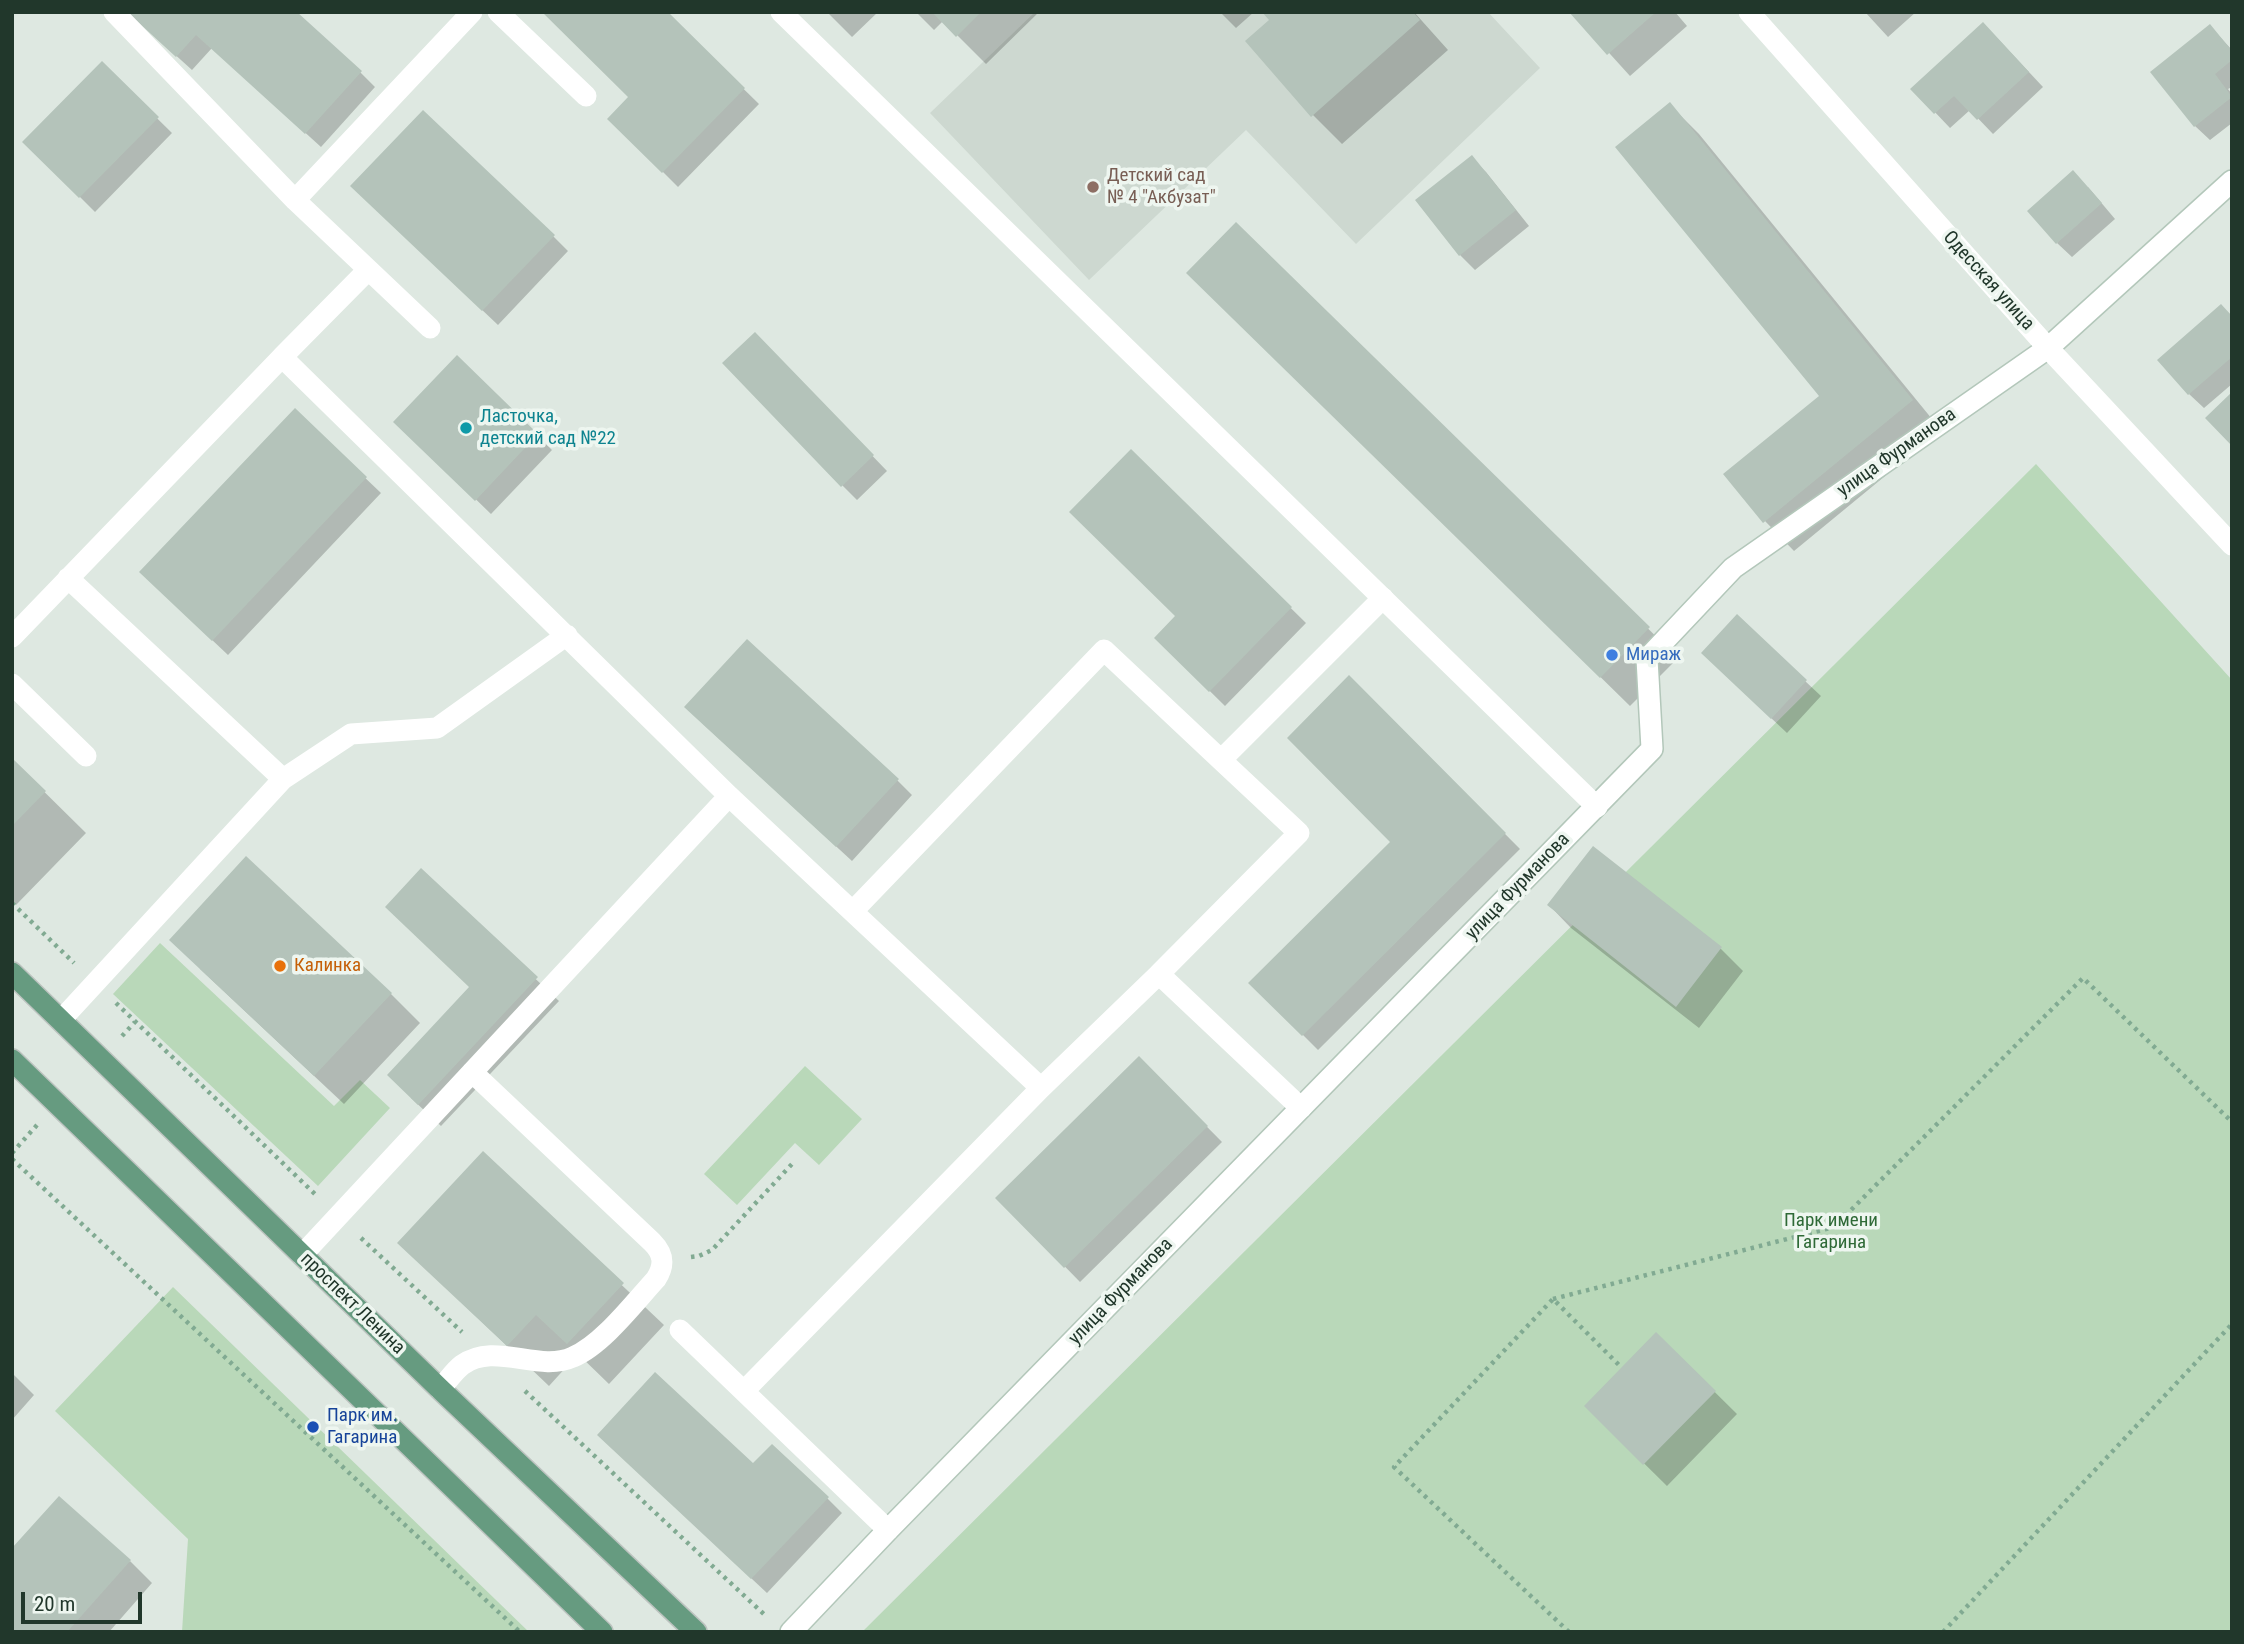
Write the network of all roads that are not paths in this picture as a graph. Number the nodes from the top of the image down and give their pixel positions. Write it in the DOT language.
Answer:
graph roads {
  1 [pos="114,12"];
  2 [pos="472,12"];
  3 [pos="498,12"];
  4 [pos="781,12"];
  5 [pos="1749,12"];
  6 [pos="586,96"];
  7 [pos="2232,181"];
  8 [pos="295,200"];
  9 [pos="368,270"];
  10 [pos="430,328"];
  11 [pos="2048,348"];
  12 [pos="282,357"];
  13 [pos="2232,544"];
  14 [pos="68,578"];
  15 [pos="1383,598"];
  16 [pos="566,635"];
  17 [pos="12,637"];
  18 [pos="12,684"];
  19 [pos="86,757"];
  20 [pos="1221,760"];
  21 [pos="283,779"];
  22 [pos="729,796"];
  23 [pos="1597,807"];
  24 [pos="853,911"];
  25 [pos="12,973"];
  26 [pos="1159,974"];
  27 [pos="61,1020"];
  28 [pos="14,1066"];
  29 [pos="471,1072"];
  30 [pos="1041,1088"];
  31 [pos="1301,1108"];
  32 [pos="302,1255"];
  33 [pos="680,1330"];
  34 [pos="440,1389"];
  35 [pos="744,1391"];
  36 [pos="888,1530"];
  37 [pos="782,1627"];
  38 [pos="602,1632"];
  39 [pos="696,1632"];
  1 -- 8 [label="street"];
  2 -- 8 [label="street"];
  3 -- 6 [label="street"];
  4 -- 15 [label="street"];
  5 -- 11 [label="street, Одесская улица"];
  7 -- 11 [label="street, улица Фурманова"];
  8 -- 9 [label="street"];
  9 -- 10 [label="street"];
  9 -- 12 [label="street"];
  11 -- 13 [label="street, Одесская улица"];
  11 -- 23 [label="street, улица Фурманова"];
  12 -- 14 [label="street"];
  12 -- 16 [label="street"];
  14 -- 17 [label="street"];
  14 -- 21 [label="street"];
  15 -- 20 [label="street"];
  15 -- 23 [label="street"];
  16 -- 21 [label="street"];
  16 -- 22 [label="street"];
  18 -- 19 [label="street"];
  20 -- 24 [label="street"];
  20 -- 26 [label="street"];
  21 -- 27 [label="street"];
  22 -- 24 [label="street"];
  22 -- 29 [label="street"];
  23 -- 31 [label="street, улица Фурманова"];
  24 -- 30 [label="street"];
  25 -- 27 [label="main road, проспект Ленина"];
  26 -- 30 [label="street"];
  26 -- 31 [label="street"];
  27 -- 32 [label="main road, проспект Ленина"];
  28 -- 38 [label="main road"];
  29 -- 32 [label="street"];
  29 -- 34 [label="street"];
  30 -- 35 [label="street"];
  31 -- 36 [label="street, улица Фурманова"];
  32 -- 34 [label="main road, проспект Ленина"];
  33 -- 35 [label="street"];
  34 -- 39 [label="main road, проспект Ленина"];
  35 -- 36 [label="street"];
  36 -- 37 [label="street, улица Фурманова"];
}
